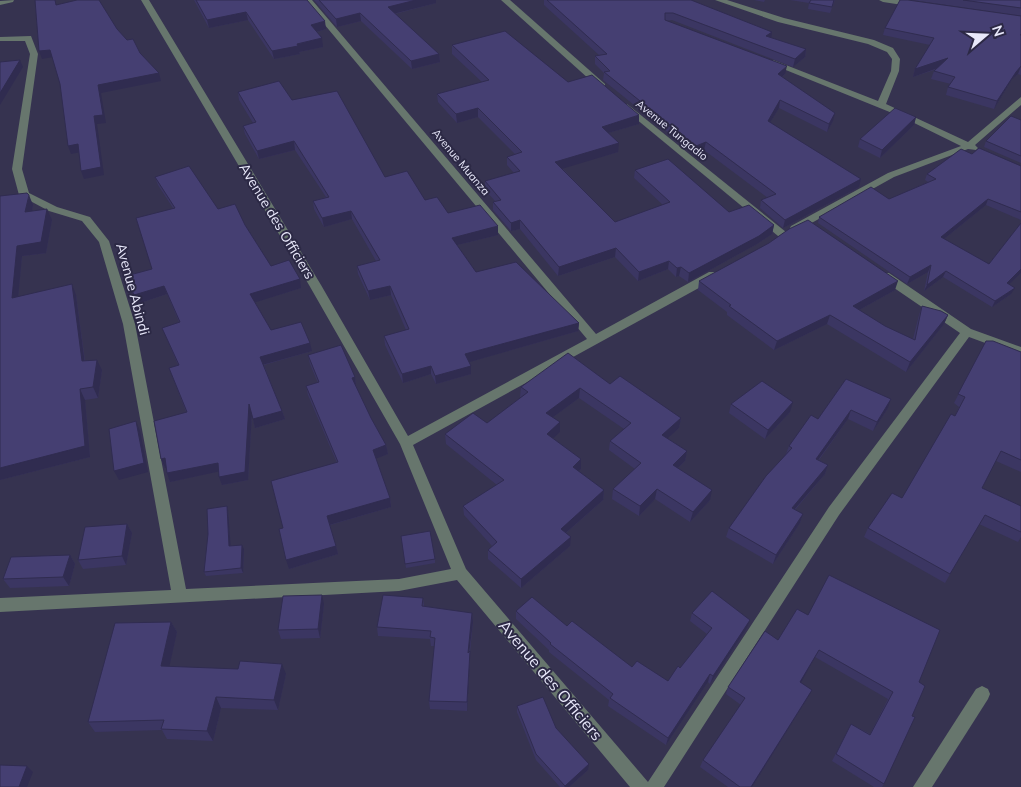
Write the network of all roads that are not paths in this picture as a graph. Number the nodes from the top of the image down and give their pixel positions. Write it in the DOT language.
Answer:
graph roads {
  1 [pos="10,0"];
  2 [pos="145,0"];
  3 [pos="308,0"];
  4 [pos="505,0"];
  5 [pos="719,0"];
  6 [pos="883,0"];
  7 [pos="0,2"];
  8 [pos="922,6"];
  9 [pos="0,39"];
  10 [pos="760,58"];
  11 [pos="606,90"];
  12 [pos="1021,100"];
  13 [pos="621,102"];
  14 [pos="881,105"];
  15 [pos="969,146"];
  16 [pos="986,154"];
  17 [pos="720,271"];
  18 [pos="879,272"];
  19 [pos="967,332"];
  20 [pos="595,340"];
  21 [pos="1021,352"];
  22 [pos="406,443"];
  23 [pos="460,573"];
  24 [pos="180,596"];
  25 [pos="0,605"];
  26 [pos="982,694"];
  27 [pos="641,787"];
  28 [pos="654,787"];
  29 [pos="922,787"];
  1 -- 7 [label="street"];
  2 -- 22 [label="street, Avenue des Officiers"];
  3 -- 20 [label="street, Avenue Muanza"];
  4 -- 11 [label="street"];
  5 -- 14 [label="street"];
  6 -- 8 [label="street"];
  9 -- 24 [label="street, Avenue Abindi"];
  10 -- 14 [label="street"];
  12 -- 15 [label="street"];
  13 -- 15 [label="street, Avenue Tungadio"];
  14 -- 15 [label="street"];
  15 -- 16 [label="street"];
  17 -- 20 [label="street"];
  18 -- 19 [label="street"];
  19 -- 21 [label="street"];
  19 -- 28 [label="street"];
  20 -- 22 [label="street"];
  22 -- 23 [label="street, Avenue des Officiers"];
  23 -- 24 [label="street"];
  23 -- 27 [label="street, Avenue des Officiers"];
  24 -- 25 [label="street"];
  26 -- 29 [label="street"];
}
